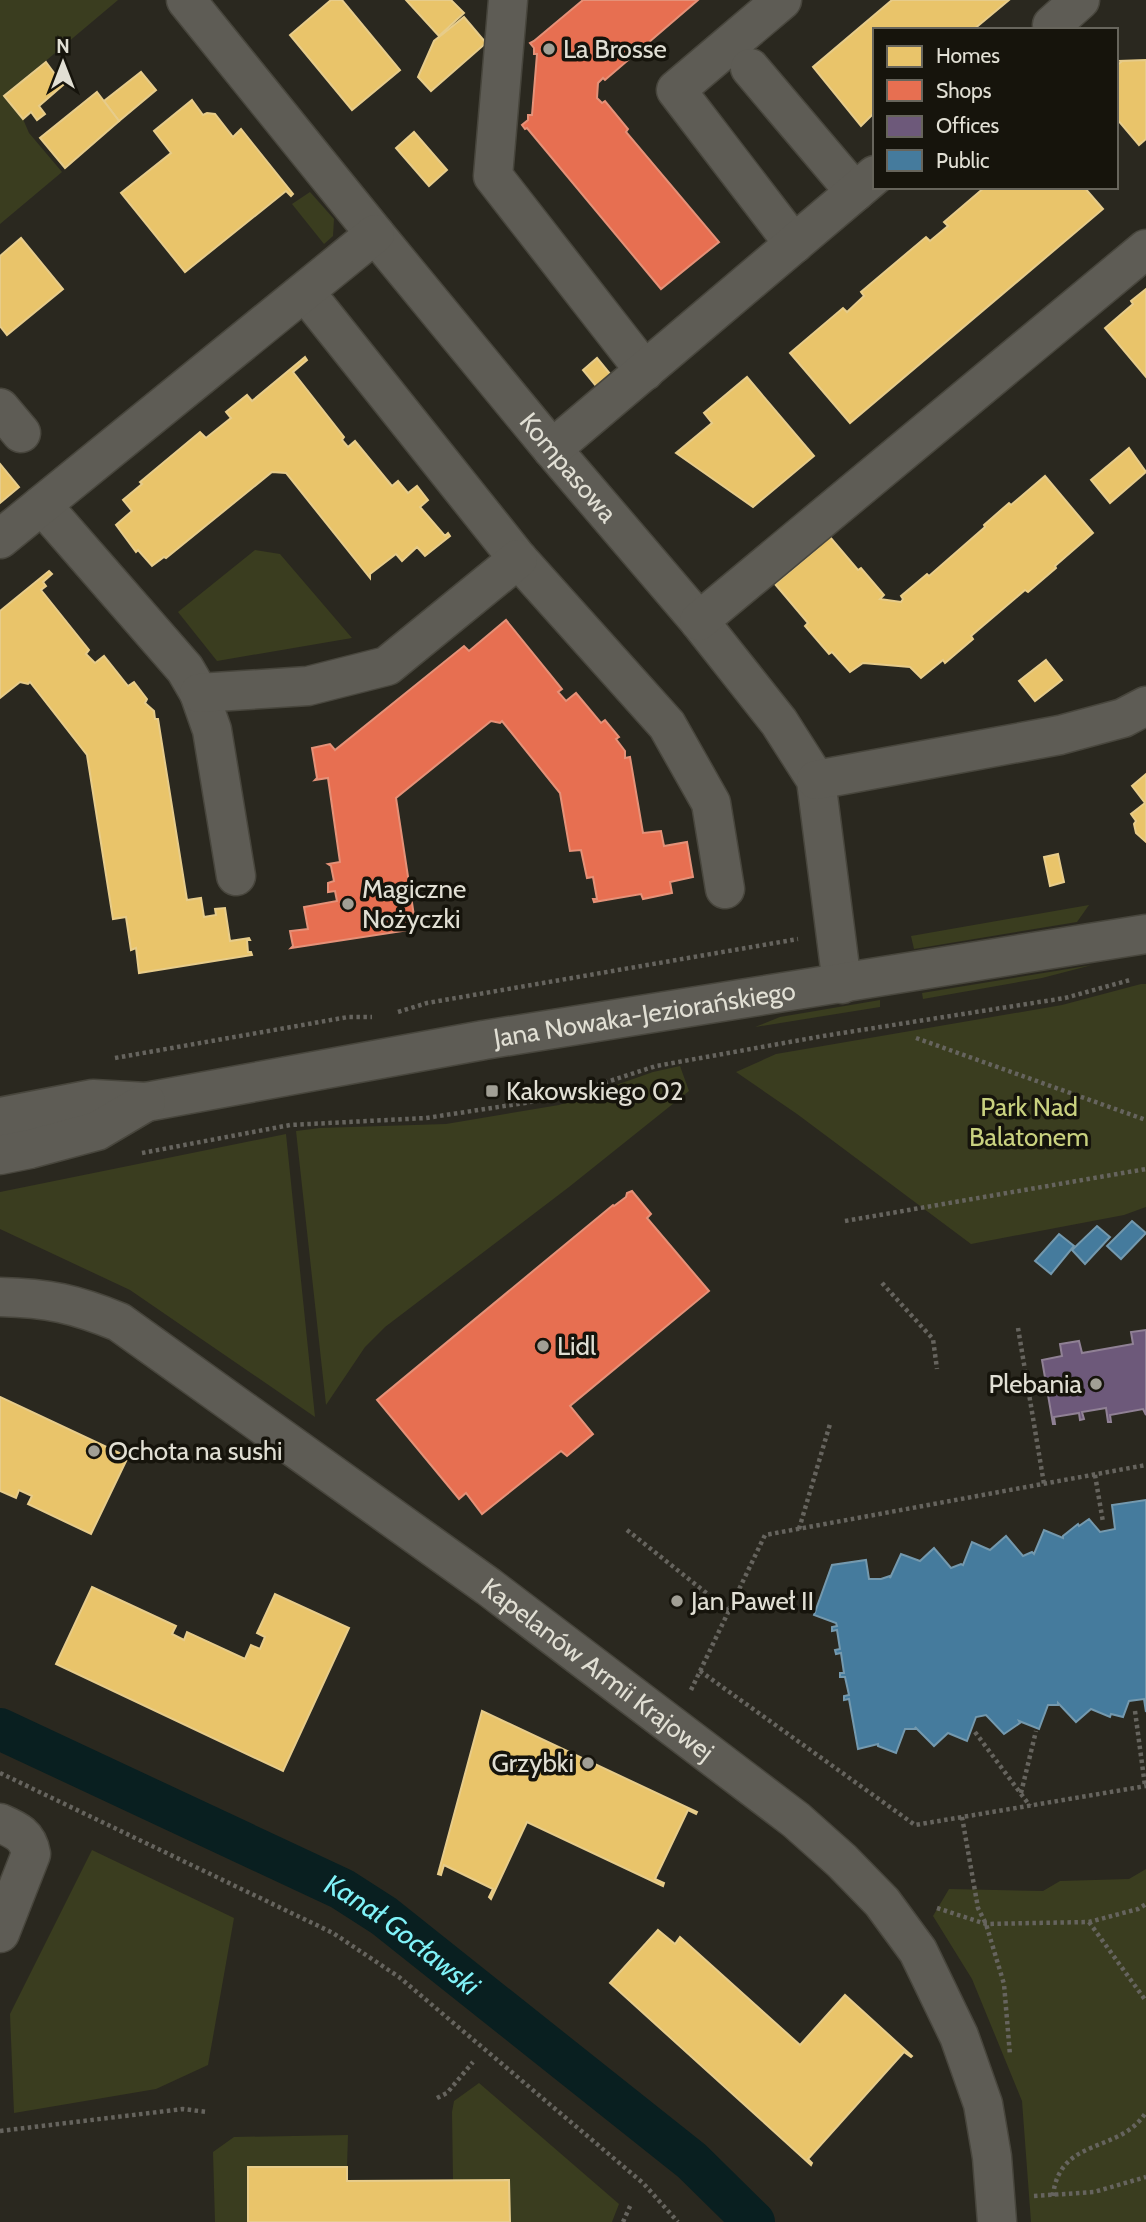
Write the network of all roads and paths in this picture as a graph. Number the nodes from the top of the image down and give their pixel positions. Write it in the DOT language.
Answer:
graph roads {
  1 [pos="186,0"];
  2 [pos="508,0"];
  3 [pos="782,0"];
  4 [pos="750,68"];
  5 [pos="865,184"];
  6 [pos="374,234"];
  7 [pos="794,244"];
  8 [pos="1146,249"];
  9 [pos="305,292"];
  10 [pos="645,371"];
  11 [pos="552,449"];
  12 [pos="41,505"];
  13 [pos="0,539"];
  14 [pos="519,559"];
  15 [pos="699,621"];
  16 [pos="199,692"];
  17 [pos="1146,706"];
  18 [pos="816,780"];
  19 [pos="236,876"];
  20 [pos="725,888"];
  21 [pos="803,931"];
  22 [pos="1146,934"];
  23 [pos="1137,978"];
  24 [pos="842,984"];
  25 [pos="390,1013"];
  26 [pos="379,1015"];
  27 [pos="916,1038"];
  28 [pos="210,1041"];
  29 [pos="146,1102"];
  30 [pos="0,1117"];
  31 [pos="1146,1120"];
  32 [pos="0,1154"];
  33 [pos="135,1154"];
  34 [pos="1146,1168"];
  35 [pos="845,1221"];
  36 [pos="882,1283"];
  37 [pos="0,1297"];
  38 [pos="1018,1328"];
  39 [pos="937,1368"];
  40 [pos="831,1424"];
  41 [pos="1146,1465"];
  42 [pos="1095,1475"];
  43 [pos="1044,1484"];
  44 [pos="1102,1522"];
  45 [pos="799,1529"];
  46 [pos="627,1530"];
  47 [pos="729,1611"];
  48 [pos="700,1671"];
  49 [pos="689,1694"];
  50 [pos="1135,1711"];
  51 [pos="1036,1731"];
  52 [pos="975,1732"];
  53 [pos="0,1773"];
  54 [pos="1146,1786"];
  55 [pos="1021,1793"];
  56 [pos="1030,1805"];
  57 [pos="962,1817"];
  58 [pos="0,1823"];
  59 [pos="925,1904"];
  60 [pos="1146,1904"];
  61 [pos="1088,1922"];
  62 [pos="986,1924"];
  63 [pos="0,1933"];
  64 [pos="1146,2001"];
  65 [pos="1010,2060"];
  66 [pos="473,2062"];
  67 [pos="437,2098"];
  68 [pos="207,2112"];
  69 [pos="1146,2112"];
  70 [pos="0,2131"];
  71 [pos="1146,2177"];
  72 [pos="1032,2196"];
  73 [pos="1053,2196"];
  74 [pos="631,2204"];
  75 [pos="997,2220"];
  76 [pos="623,2222"];
  77 [pos="678,2222"];
  1 -- 6 [label="street, Kompasowa"];
  2 -- 10 [label="street"];
  3 -- 7 [label="street"];
  4 -- 5 [label="street"];
  5 -- 7 [label="street"];
  6 -- 9 [label="street"];
  6 -- 11 [label="street, Kompasowa"];
  7 -- 10 [label="street"];
  8 -- 15 [label="street"];
  9 -- 12 [label="street"];
  9 -- 14 [label="street"];
  10 -- 11 [label="street"];
  11 -- 15 [label="street, Kompasowa"];
  12 -- 13 [label="street"];
  12 -- 16 [label="street"];
  14 -- 16 [label="street"];
  14 -- 20 [label="street"];
  15 -- 18 [label="street, Kompasowa"];
  16 -- 19 [label="street"];
  17 -- 18 [label="street"];
  18 -- 24 [label="street, Kompasowa"];
  21 -- 25 [label="path"];
  22 -- 24 [label="street, Jana Nowaka-Jeziorańskiego"];
  23 -- 33 [label="path"];
  24 -- 29 [label="street, Jana Nowaka-Jeziorańskiego"];
  26 -- 28 [label="path"];
  27 -- 31 [label="path"];
  29 -- 30 [label="street, Jana Nowaka-Jeziorańskiego"];
  29 -- 32 [label="street, Jana Nowaka-Jeziorańskiego"];
  34 -- 35 [label="path"];
  36 -- 39 [label="path"];
  37 -- 75 [label="street, Kapelanów Armii Krajowej"];
  38 -- 43 [label="path"];
  40 -- 45 [label="path"];
  41 -- 42 [label="path"];
  42 -- 43 [label="path"];
  42 -- 44 [label="path"];
  43 -- 45 [label="path"];
  45 -- 47 [label="path"];
  46 -- 47 [label="path"];
  47 -- 48 [label="path"];
  48 -- 49 [label="path"];
  48 -- 57 [label="path"];
  50 -- 54 [label="path"];
  51 -- 55 [label="path"];
  52 -- 55 [label="path"];
  53 -- 77 [label="path"];
  54 -- 56 [label="path"];
  55 -- 56 [label="path"];
  56 -- 57 [label="path"];
  57 -- 62 [label="path"];
  58 -- 63 [label="street"];
  59 -- 62 [label="path"];
  60 -- 61 [label="path"];
  61 -- 62 [label="path"];
  61 -- 64 [label="path"];
  62 -- 65 [label="path"];
  66 -- 67 [label="path"];
  68 -- 70 [label="path"];
  69 -- 73 [label="path"];
  71 -- 73 [label="path"];
  72 -- 73 [label="path"];
  74 -- 76 [label="path"];
}
